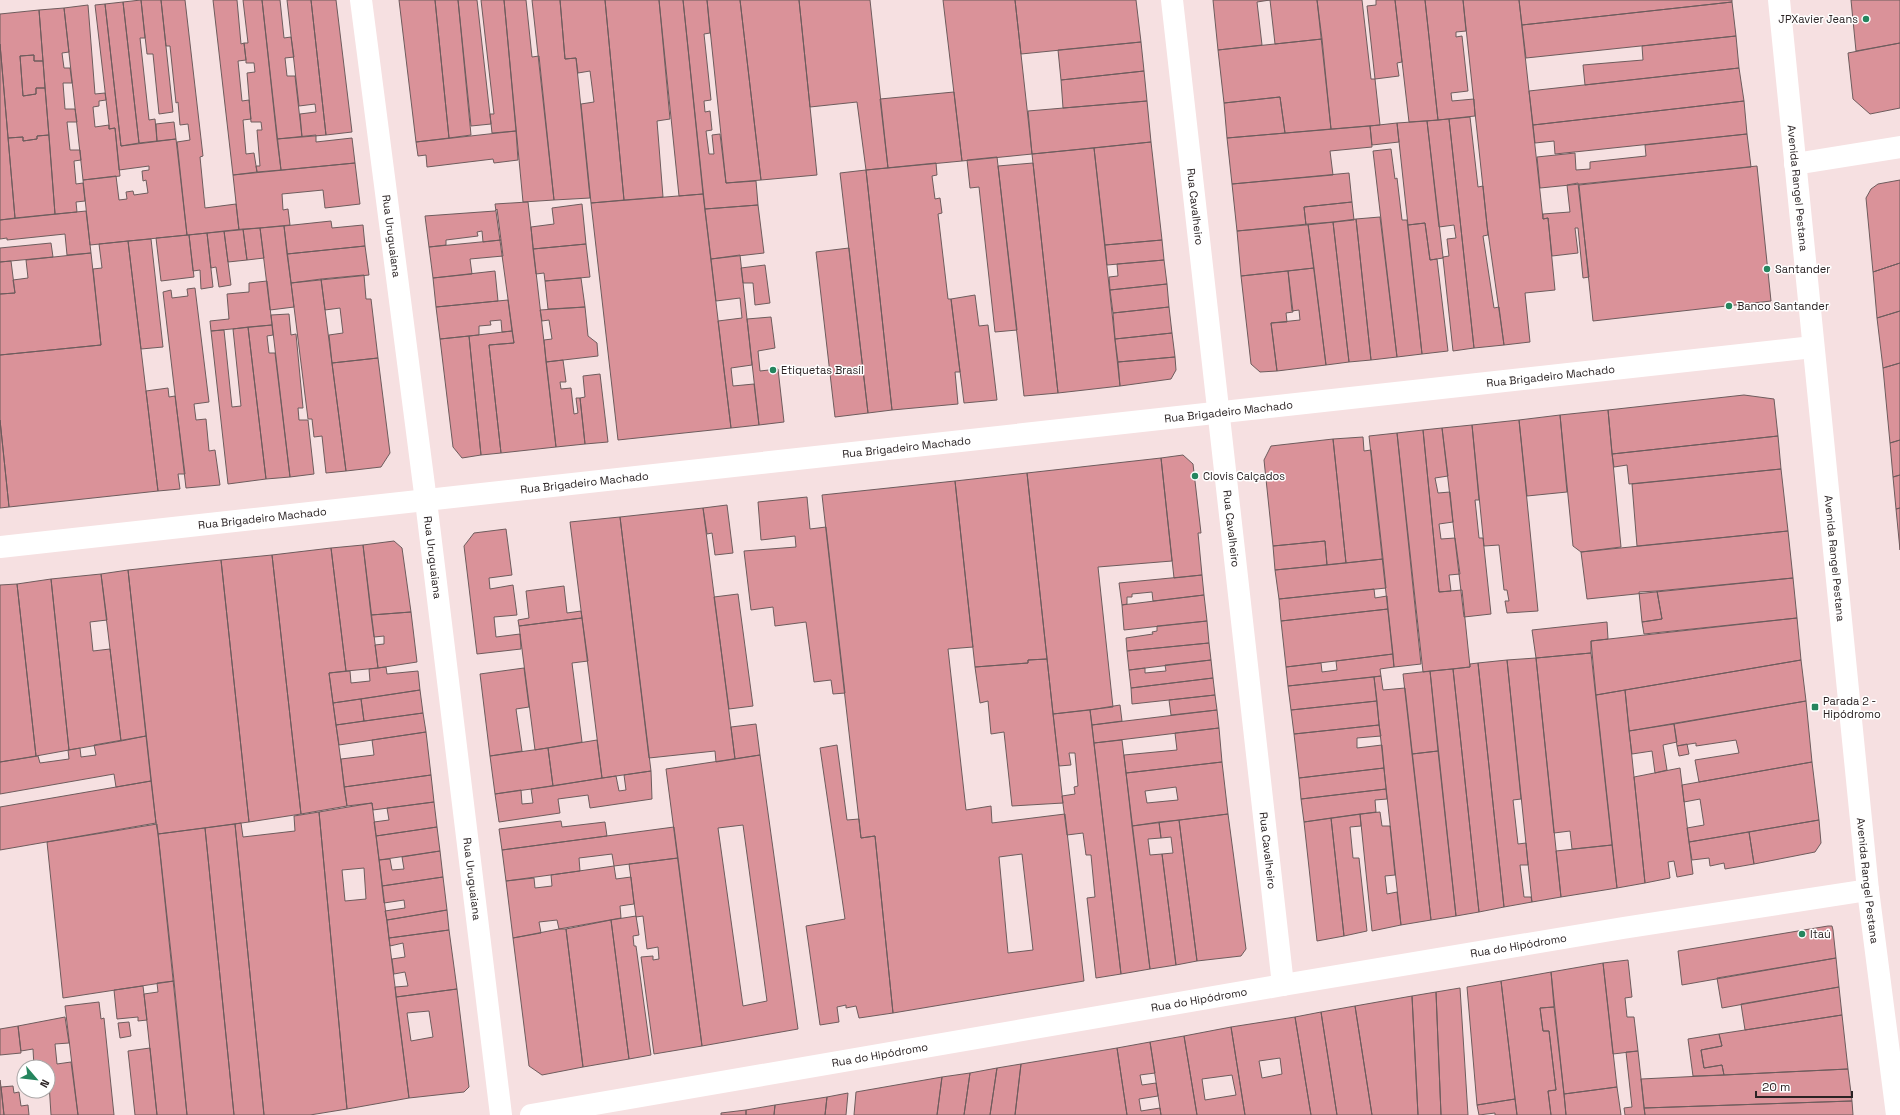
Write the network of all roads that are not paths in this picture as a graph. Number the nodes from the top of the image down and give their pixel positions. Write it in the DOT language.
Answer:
graph roads {
  1 [pos="361,0"];
  2 [pos="1172,0"];
  3 [pos="1779,0"];
  4 [pos="1900,147"];
  5 [pos="1795,164"];
  6 [pos="1813,347"];
  7 [pos="1220,412"];
  8 [pos="426,502"];
  9 [pos="0,547"];
  10 [pos="1868,890"];
  11 [pos="1283,985"];
  12 [pos="581,1111"];
  13 [pos="501,1115"];
  14 [pos="531,1115"];
  15 [pos="1897,1115"];
  1 -- 8 [label="street, Rua Uruguaiana"];
  2 -- 7 [label="street, Rua Cavalheiro"];
  3 -- 5 [label="street, Avenida Rangel Pestana"];
  4 -- 5 [label="street"];
  5 -- 6 [label="street, Avenida Rangel Pestana"];
  6 -- 7 [label="street, Rua Brigadeiro Machado"];
  6 -- 10 [label="street, Avenida Rangel Pestana"];
  7 -- 8 [label="street, Rua Brigadeiro Machado"];
  7 -- 11 [label="street, Rua Cavalheiro"];
  8 -- 9 [label="street, Rua Brigadeiro Machado"];
  8 -- 13 [label="street, Rua Uruguaiana"];
  10 -- 11 [label="street, Rua do Hipódromo"];
  10 -- 15 [label="street, Avenida Rangel Pestana"];
  11 -- 12 [label="street, Rua do Hipódromo"];
  12 -- 14 [label="street, Rua do Hipódromo"];
}
